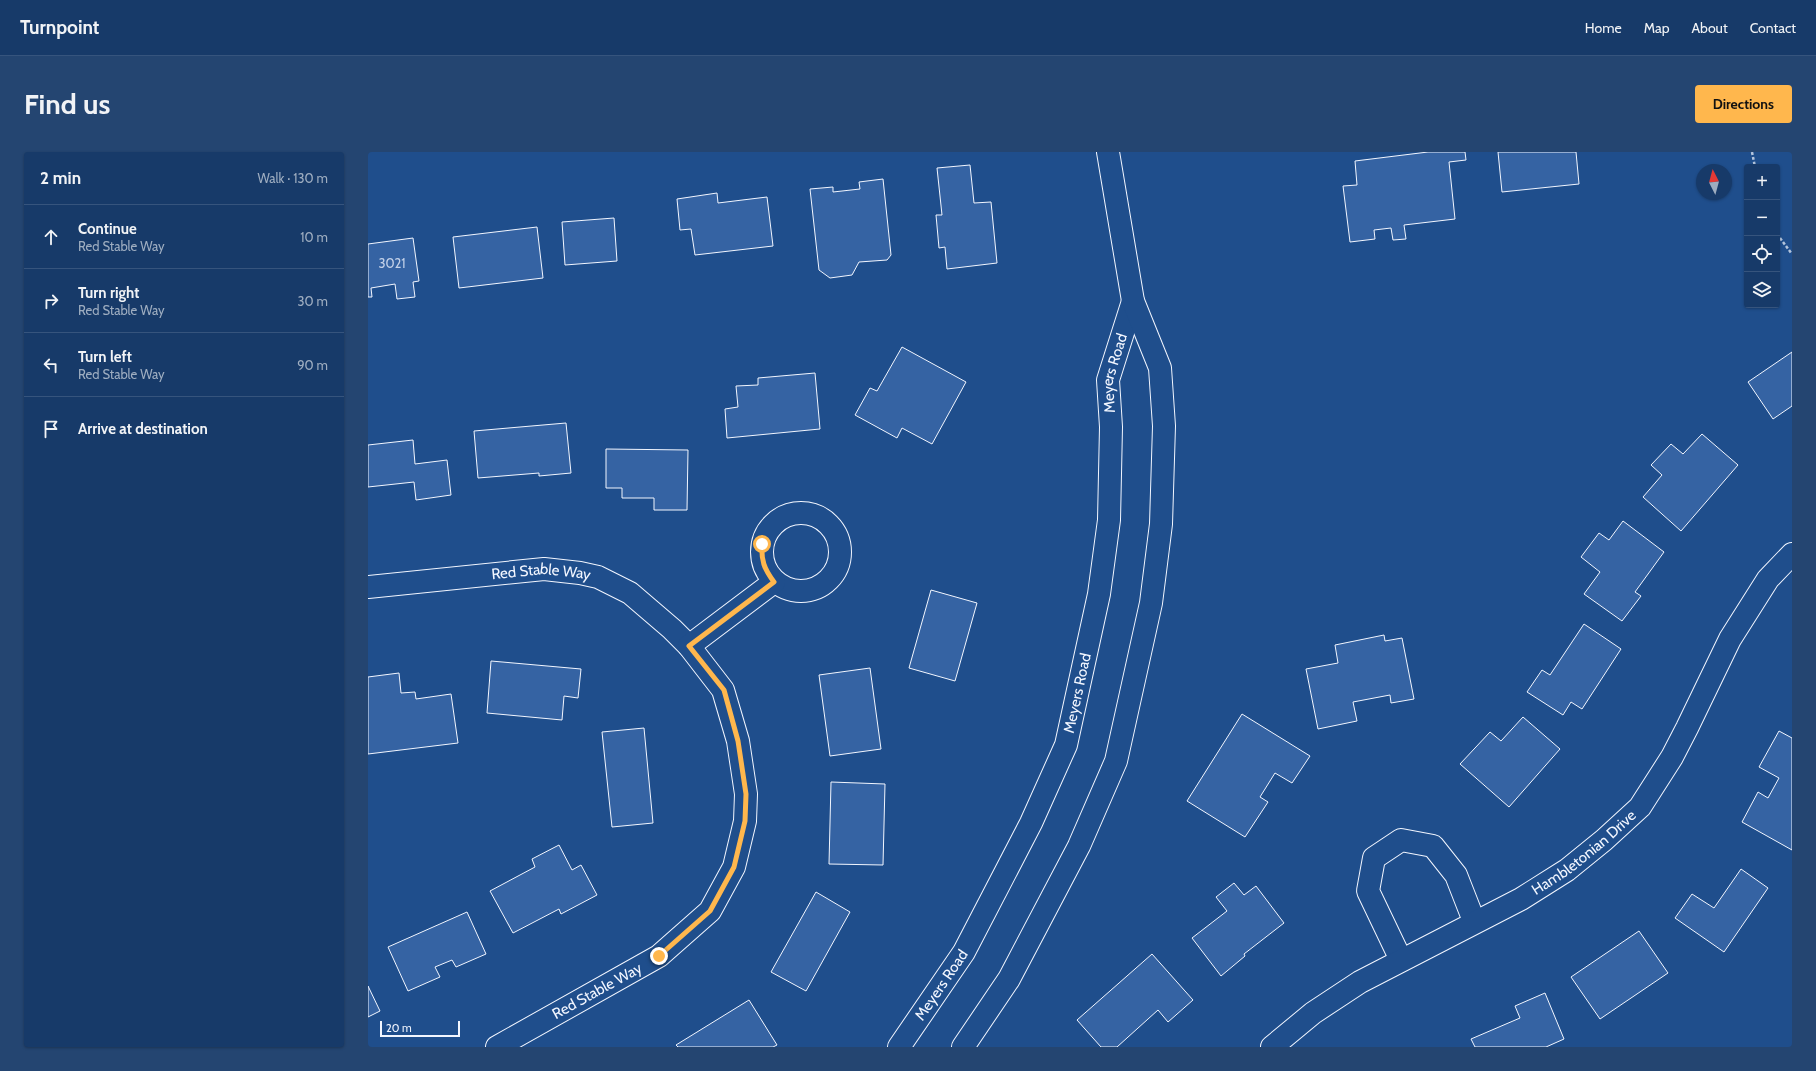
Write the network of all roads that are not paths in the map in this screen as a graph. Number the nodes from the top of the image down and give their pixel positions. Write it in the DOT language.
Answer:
graph roads {
  1 [pos="1108,152"];
  2 [pos="1134,301"];
  3 [pos="1792,554"];
  4 [pos="774,582"];
  5 [pos="368,587"];
  6 [pos="689,646"];
  7 [pos="1474,921"];
  8 [pos="1401,960"];
  9 [pos="497,1047"];
  10 [pos="899,1047"];
  11 [pos="963,1047"];
  12 [pos="1272,1047"];
  1 -- 2 [label="street, Meyers Road"];
  2 -- 10 [label="street, Meyers Road"];
  2 -- 11 [label="street, Meyers Road"];
  3 -- 7 [label="street, Hambletonian Drive"];
  4 -- 6 [label="street"];
  5 -- 6 [label="street, Red Stable Way"];
  6 -- 9 [label="street, Red Stable Way"];
  7 -- 8 [label="street, Hambletonian Drive"];
  7 -- 8 [label="street"];
  8 -- 12 [label="street, Hambletonian Drive"];
}
